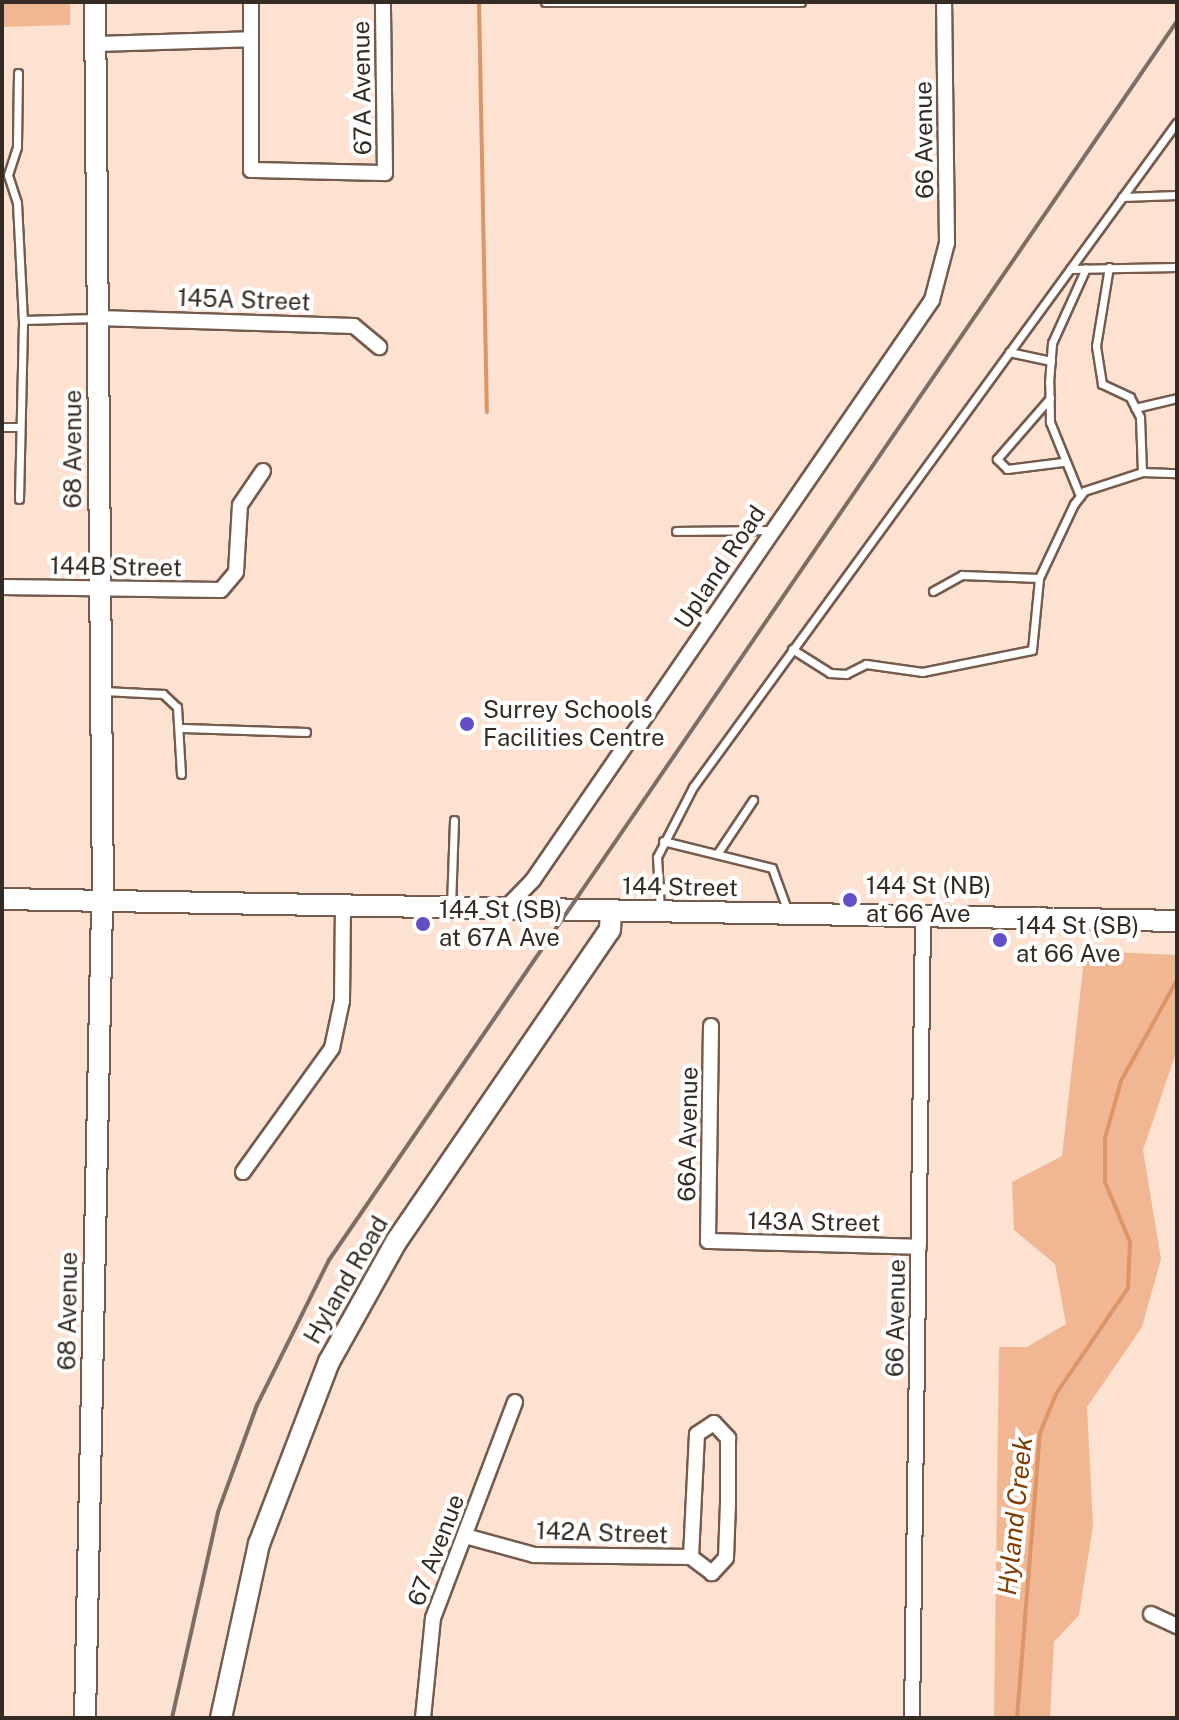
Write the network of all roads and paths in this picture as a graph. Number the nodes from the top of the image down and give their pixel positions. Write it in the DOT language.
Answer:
graph roads {
  1 [pos="95,2"];
  2 [pos="251,2"];
  3 [pos="383,2"];
  4 [pos="545,2"];
  5 [pos="801,2"];
  6 [pos="944,2"];
  7 [pos="251,39"];
  8 [pos="96,44"];
  9 [pos="18,73"];
  10 [pos="1177,122"];
  11 [pos="5,175"];
  12 [pos="1177,195"];
  13 [pos="1122,197"];
  14 [pos="1109,267"];
  15 [pos="1177,267"];
  16 [pos="1086,268"];
  17 [pos="1070,269"];
  18 [pos="941,277"];
  19 [pos="98,318"];
  20 [pos="23,320"];
  21 [pos="379,347"];
  22 [pos="1009,352"];
  23 [pos="1051,361"];
  24 [pos="1050,398"];
  25 [pos="1177,398"];
  26 [pos="1135,408"];
  27 [pos="2,427"];
  28 [pos="19,427"];
  29 [pos="1063,462"];
  30 [pos="263,471"];
  31 [pos="1142,472"];
  32 [pos="1177,473"];
  33 [pos="1080,496"];
  34 [pos="19,499"];
  35 [pos="772,530"];
  36 [pos="676,531"];
  37 [pos="1039,578"];
  38 [pos="2,587"];
  39 [pos="101,590"];
  40 [pos="933,591"];
  41 [pos="792,649"];
  42 [pos="102,691"];
  43 [pos="183,728"];
  44 [pos="306,732"];
  45 [pos="181,774"];
  46 [pos="753,800"];
  47 [pos="454,820"];
  48 [pos="663,841"];
  49 [pos="717,854"];
  50 [pos="533,880"];
  51 [pos="2,899"];
  52 [pos="102,900"];
  53 [pos="343,906"];
  54 [pos="451,909"];
  55 [pos="504,910"];
  56 [pos="544,910"];
  57 [pos="611,912"];
  58 [pos="660,912"];
  59 [pos="789,914"];
  60 [pos="923,918"];
  61 [pos="1177,921"];
  62 [pos="711,1026"];
  63 [pos="243,1172"];
  64 [pos="708,1241"];
  65 [pos="919,1247"];
  66 [pos="515,1402"];
  67 [pos="465,1536"];
  68 [pos="691,1557"];
  69 [pos="1151,1614"];
  70 [pos="1177,1626"];
  71 [pos="85,1718"];
  72 [pos="221,1718"];
  73 [pos="423,1718"];
  74 [pos="912,1718"];
  1 -- 8 [label="street, 68 Avenue"];
  2 -- 7 [label="street"];
  3 -- 7 [label="street, 67A Avenue"];
  4 -- 5 [label="lane"];
  6 -- 18 [label="street, 66 Avenue"];
  7 -- 8 [label="street"];
  8 -- 19 [label="street, 68 Avenue"];
  9 -- 11 [label="lane"];
  10 -- 13 [label="lane"];
  11 -- 20 [label="lane"];
  12 -- 13 [label="lane"];
  13 -- 17 [label="lane"];
  14 -- 15 [label="lane"];
  14 -- 16 [label="lane"];
  14 -- 26 [label="lane"];
  16 -- 17 [label="lane"];
  16 -- 23 [label="lane"];
  17 -- 22 [label="lane"];
  18 -- 35 [label="street, Upland Road"];
  19 -- 20 [label="lane"];
  19 -- 21 [label="street, 145A Street"];
  19 -- 39 [label="street, 68 Avenue"];
  20 -- 28 [label="lane"];
  22 -- 23 [label="lane"];
  22 -- 41 [label="lane"];
  23 -- 24 [label="lane"];
  24 -- 29 [label="lane"];
  24 -- 29 [label="lane"];
  25 -- 26 [label="lane"];
  26 -- 31 [label="lane"];
  27 -- 28 [label="lane"];
  28 -- 34 [label="lane"];
  29 -- 33 [label="lane"];
  30 -- 39 [label="street, 144B Street"];
  31 -- 32 [label="lane"];
  31 -- 33 [label="lane"];
  33 -- 37 [label="lane"];
  35 -- 36 [label="lane"];
  35 -- 50 [label="street, Upland Road"];
  37 -- 40 [label="lane"];
  37 -- 41 [label="lane"];
  38 -- 39 [label="street, 144B Street"];
  39 -- 42 [label="street, 68 Avenue"];
  41 -- 48 [label="lane"];
  42 -- 43 [label="lane"];
  42 -- 52 [label="street, 68 Avenue"];
  43 -- 44 [label="lane"];
  43 -- 45 [label="lane"];
  46 -- 49 [label="lane"];
  47 -- 54 [label="lane"];
  48 -- 49 [label="lane"];
  48 -- 58 [label="lane"];
  49 -- 59 [label="lane"];
  50 -- 55 [label="street, Upland Road"];
  50 -- 56 [label="street"];
  51 -- 52 [label="street, 144 Street"];
  52 -- 53 [label="street, 144 Street"];
  52 -- 71 [label="street, 68 Avenue"];
  53 -- 54 [label="street, 144 Street"];
  53 -- 63 [label="street"];
  54 -- 55 [label="street, 144 Street"];
  55 -- 56 [label="street, 144 Street"];
  56 -- 57 [label="street, 144 Street"];
  57 -- 58 [label="street, 144 Street"];
  57 -- 72 [label="street, Hyland Road"];
  58 -- 59 [label="street, 144 Street"];
  59 -- 60 [label="street, 144 Street"];
  60 -- 61 [label="street, 144 Street"];
  60 -- 65 [label="street, 66 Avenue"];
  62 -- 64 [label="street, 66A Avenue"];
  64 -- 65 [label="street, 143A Street"];
  65 -- 74 [label="street, 66 Avenue"];
  66 -- 67 [label="street, 67 Avenue"];
  67 -- 68 [label="street, 142A Street"];
  67 -- 73 [label="street, 67 Avenue"];
  68 -- 68 [label="street, 142A Street"];
  69 -- 70 [label="street"];
}
